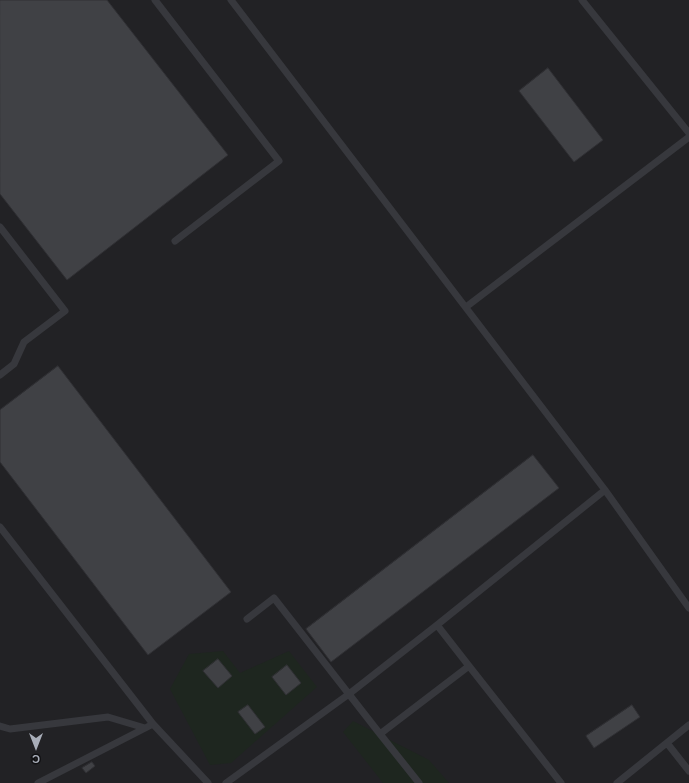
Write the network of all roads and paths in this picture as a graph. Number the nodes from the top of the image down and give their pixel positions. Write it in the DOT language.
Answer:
graph roads {
  1 [pos="155,0"];
  2 [pos="231,0"];
  3 [pos="582,0"];
  4 [pos="689,133"];
  5 [pos="689,138"];
  6 [pos="0,227"];
  7 [pos="175,241"];
  8 [pos="466,307"];
  9 [pos="0,375"];
  10 [pos="605,490"];
  11 [pos="0,527"];
  12 [pos="689,608"];
  13 [pos="247,620"];
  14 [pos="437,625"];
  15 [pos="469,666"];
  16 [pos="349,694"];
  17 [pos="153,724"];
  18 [pos="689,725"];
  19 [pos="0,726"];
  20 [pos="145,728"];
  21 [pos="380,734"];
  22 [pos="668,743"];
  23 [pos="689,771"];
  24 [pos="38,783"];
  25 [pos="208,783"];
  26 [pos="226,783"];
  27 [pos="419,783"];
  28 [pos="561,783"];
  29 [pos="617,783"];
  1 -- 7 [label="lane"];
  2 -- 8 [label="lane"];
  3 -- 4 [label="lane"];
  5 -- 8 [label="lane"];
  6 -- 9 [label="lane"];
  8 -- 10 [label="lane"];
  10 -- 12 [label="lane"];
  10 -- 14 [label="lane"];
  11 -- 17 [label="lane"];
  13 -- 16 [label="lane"];
  14 -- 15 [label="lane"];
  14 -- 16 [label="lane"];
  15 -- 21 [label="lane"];
  15 -- 28 [label="lane"];
  16 -- 21 [label="lane"];
  16 -- 26 [label="lane"];
  17 -- 20 [label="lane"];
  17 -- 25 [label="lane"];
  18 -- 22 [label="lane"];
  19 -- 20 [label="lane"];
  20 -- 24 [label="lane"];
  21 -- 27 [label="lane"];
  22 -- 23 [label="lane"];
  22 -- 29 [label="lane"];
}
